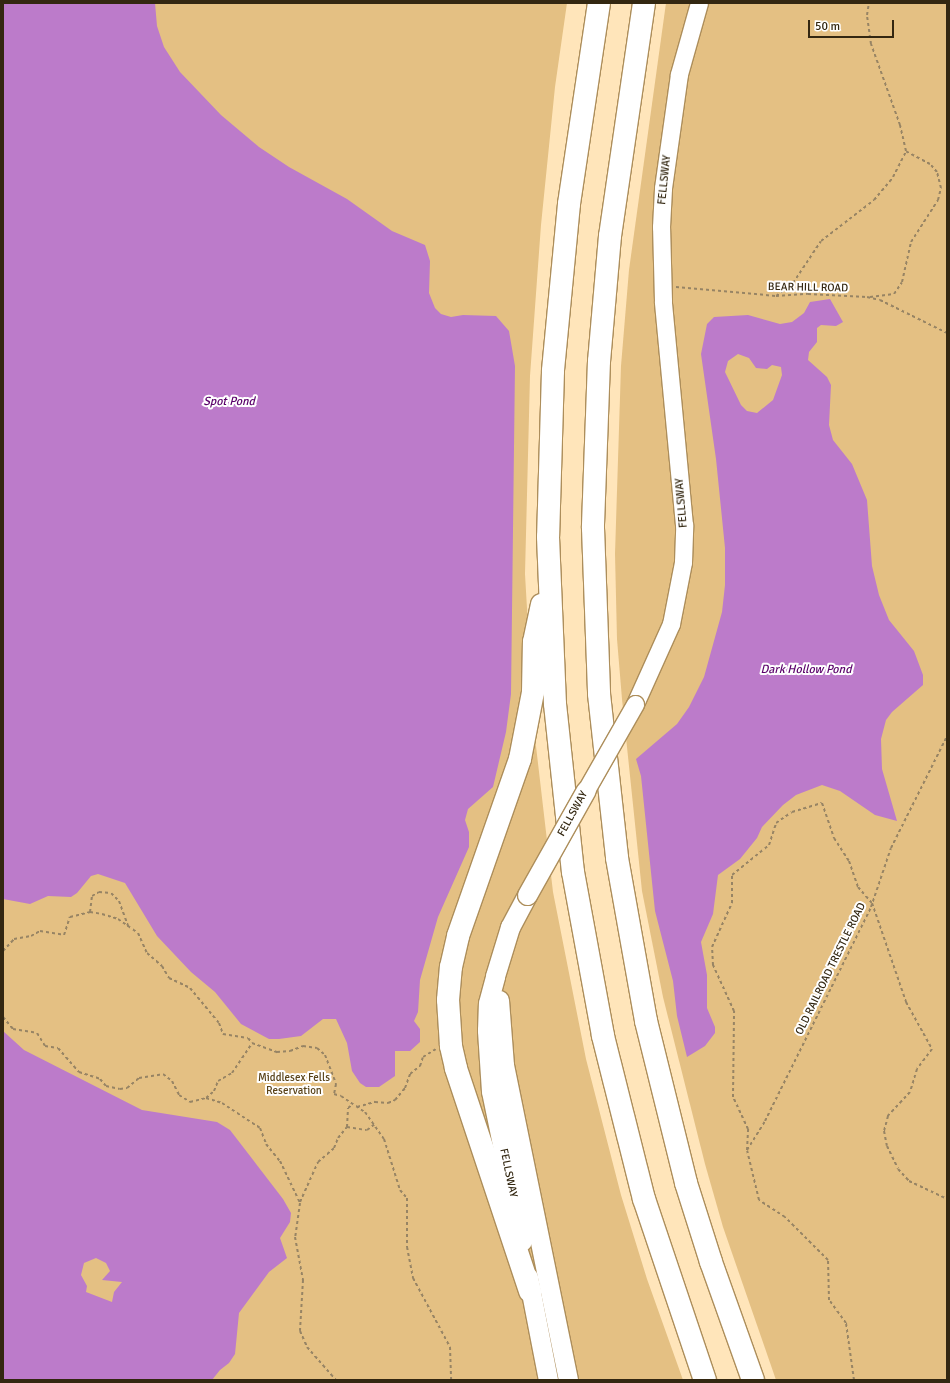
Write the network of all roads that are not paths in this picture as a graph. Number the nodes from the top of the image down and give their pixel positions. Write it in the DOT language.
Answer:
graph roads {
  1 [pos="598,3"];
  2 [pos="644,3"];
  3 [pos="699,3"];
  4 [pos="549,575"];
  5 [pos="586,790"];
  6 [pos="499,965"];
  7 [pos="530,1291"];
  8 [pos="548,1380"];
  9 [pos="568,1380"];
  10 [pos="705,1380"];
  11 [pos="753,1380"];
  1 -- 4 [label="highway"];
  2 -- 11 [label="highway"];
  3 -- 5 [label="main road, FELLSWAY, bridge"];
  4 -- 7 [label="highway"];
  4 -- 10 [label="highway"];
  5 -- 6 [label="main road, FELLSWAY, bridge"];
  6 -- 7 [label="main road, FELLSWAY"];
  6 -- 9 [label="main road, FELLSWAY"];
  7 -- 8 [label="main road, FELLSWAY"];
}
